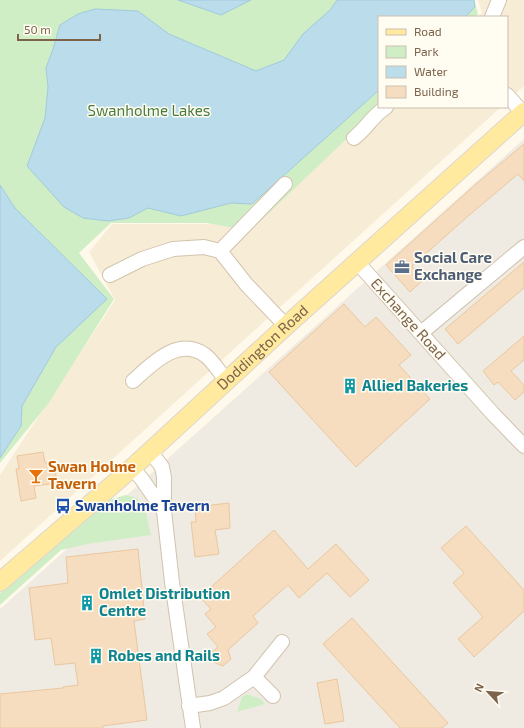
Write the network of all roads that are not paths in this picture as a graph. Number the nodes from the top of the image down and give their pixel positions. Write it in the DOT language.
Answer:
graph roads {
  1 [pos="499,0"];
  2 [pos="492,16"];
  3 [pos="508,96"];
  4 [pos="384,108"];
  5 [pos="523,112"];
  6 [pos="354,138"];
  7 [pos="285,184"];
  8 [pos="524,247"];
  9 [pos="220,252"];
  10 [pos="357,262"];
  11 [pos="110,275"];
  12 [pos="286,326"];
  13 [pos="421,333"];
  14 [pos="133,381"];
  15 [pos="227,381"];
  16 [pos="524,446"];
  17 [pos="150,451"];
  18 [pos="132,468"];
  19 [pos="164,511"];
  20 [pos="0,582"];
  21 [pos="282,642"];
  22 [pos="254,677"];
  23 [pos="273,696"];
  24 [pos="189,706"];
  25 [pos="192,728"];
  1 -- 2 [label="street"];
  3 -- 5 [label="street"];
  4 -- 6 [label="street"];
  5 -- 10 [label="main road, Doddington Road"];
  7 -- 9 [label="street"];
  8 -- 13 [label="street"];
  9 -- 11 [label="street"];
  9 -- 12 [label="street"];
  10 -- 12 [label="main road, Doddington Road"];
  10 -- 13 [label="street, Exchange Road"];
  12 -- 15 [label="main road, Doddington Road"];
  13 -- 16 [label="street, Exchange Road"];
  14 -- 15 [label="street"];
  15 -- 17 [label="main road, Doddington Road"];
  17 -- 18 [label="main road, Doddington Road"];
  17 -- 19 [label="street"];
  18 -- 19 [label="street"];
  18 -- 20 [label="main road, Doddington Road"];
  19 -- 24 [label="street"];
  21 -- 22 [label="street"];
  22 -- 23 [label="street"];
  22 -- 24 [label="street"];
  24 -- 25 [label="street"];
}
